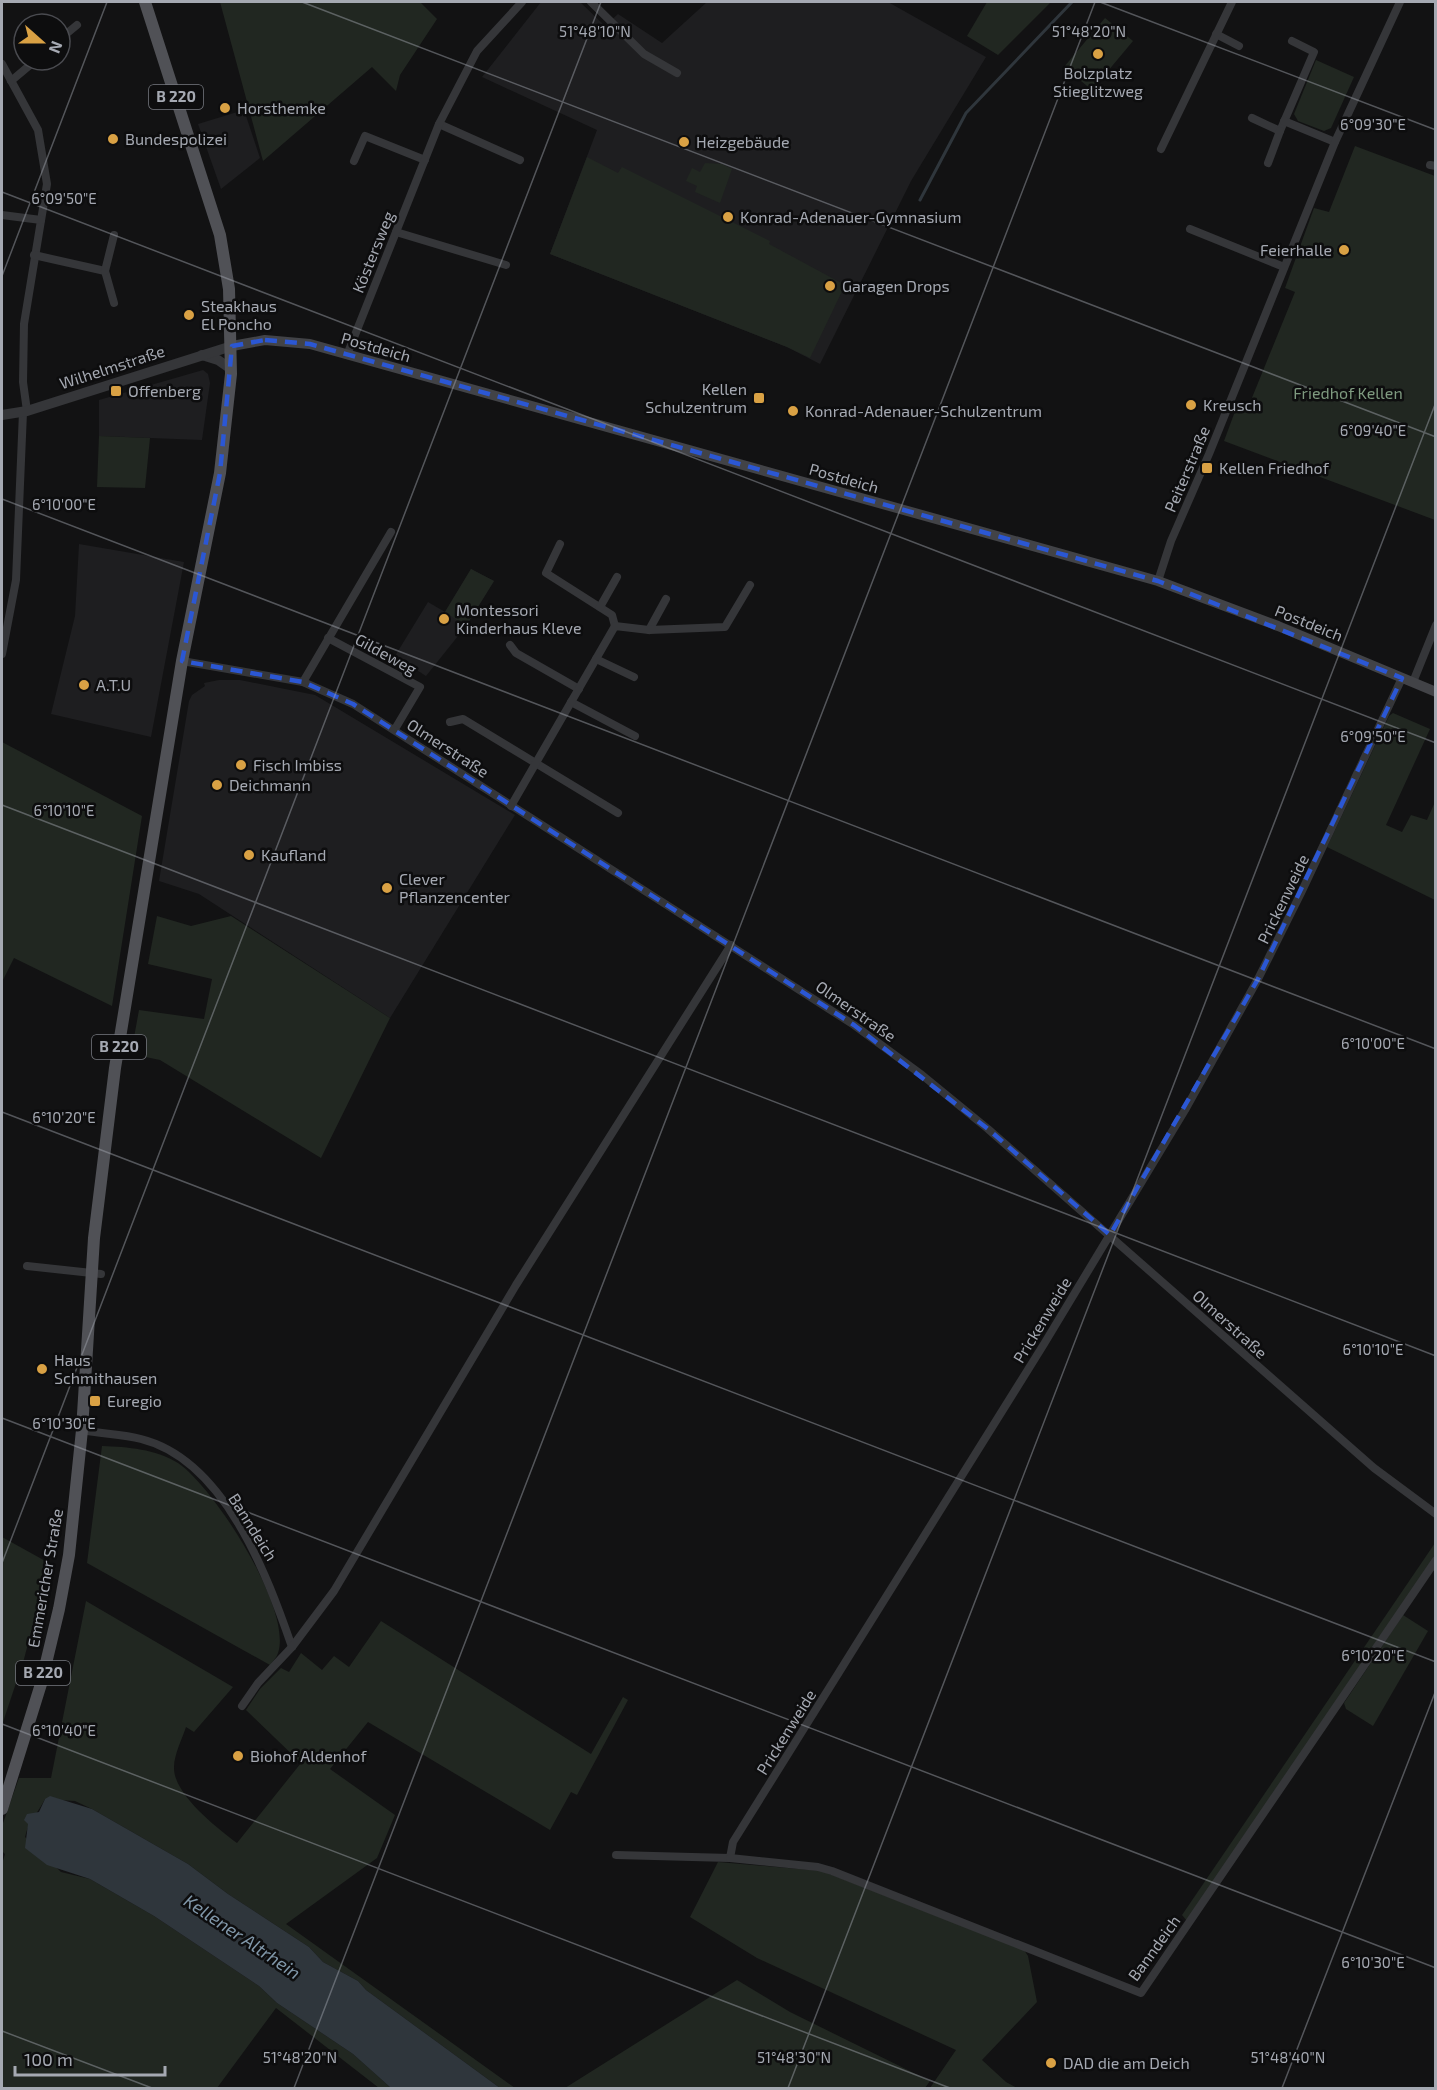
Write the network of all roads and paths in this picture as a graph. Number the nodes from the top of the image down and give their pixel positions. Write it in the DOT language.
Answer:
graph roads {
  1 [pos="145,2"];
  2 [pos="522,2"];
  3 [pos="591,2"];
  4 [pos="1232,2"];
  5 [pos="1400,2"];
  6 [pos="77,25"];
  7 [pos="72,29"];
  8 [pos="1216,34"];
  9 [pos="1292,41"];
  10 [pos="1239,46"];
  11 [pos="2,64"];
  12 [pos="22,72"];
  13 [pos="677,73"];
  14 [pos="11,81"];
  15 [pos="1252,118"];
  16 [pos="1284,121"];
  17 [pos="439,124"];
  18 [pos="1280,131"];
  19 [pos="1335,142"];
  20 [pos="1161,149"];
  21 [pos="425,160"];
  22 [pos="520,160"];
  23 [pos="354,161"];
  24 [pos="1268,163"];
  25 [pos="2,215"];
  26 [pos="41,220"];
  27 [pos="1190,229"];
  28 [pos="396,232"];
  29 [pos="114,235"];
  30 [pos="34,255"];
  31 [pos="506,265"];
  32 [pos="1284,267"];
  33 [pos="105,271"];
  34 [pos="114,303"];
  35 [pos="232,346"];
  36 [pos="202,355"];
  37 [pos="347,355"];
  38 [pos="231,369"];
  39 [pos="25,411"];
  40 [pos="2,415"];
  41 [pos="391,532"];
  42 [pos="560,544"];
  43 [pos="618,577"];
  44 [pos="1158,581"];
  45 [pos="750,585"];
  46 [pos="666,599"];
  47 [pos="600,607"];
  48 [pos="1436,625"];
  49 [pos="615,626"];
  50 [pos="649,630"];
  51 [pos="328,638"];
  52 [pos="510,645"];
  53 [pos="2,654"];
  54 [pos="596,658"];
  55 [pos="183,661"];
  56 [pos="634,677"];
  57 [pos="1407,680"];
  58 [pos="303,682"];
  59 [pos="579,689"];
  60 [pos="1436,692"];
  61 [pos="571,702"];
  62 [pos="450,722"];
  63 [pos="395,729"];
  64 [pos="635,736"];
  65 [pos="535,765"];
  66 [pos="511,806"];
  67 [pos="618,813"];
  68 [pos="731,945"];
  69 [pos="1110,1235"];
  70 [pos="27,1266"];
  71 [pos="96,1274"];
  72 [pos="82,1430"];
  73 [pos="1436,1514"];
  74 [pos="1436,1560"];
  75 [pos="292,1647"];
  76 [pos="242,1706"];
  77 [pos="2,1809"];
  78 [pos="616,1855"];
  79 [pos="730,1858"];
  1 -- 35 [label="main road, B 220"];
  2 -- 17 [label="street, Köstersweg"];
  3 -- 13 [label="street"];
  4 -- 8 [label="street"];
  5 -- 19 [label="street, Peiterstraße"];
  6 -- 7 [label="street"];
  8 -- 10 [label="street"];
  8 -- 20 [label="street"];
  9 -- 16 [label="street"];
  11 -- 14 [label="street"];
  12 -- 14 [label="street"];
  14 -- 26 [label="street"];
  15 -- 18 [label="street"];
  16 -- 18 [label="street"];
  16 -- 19 [label="street"];
  17 -- 21 [label="street, Köstersweg"];
  17 -- 22 [label="street"];
  18 -- 24 [label="street"];
  19 -- 32 [label="street, Peiterstraße"];
  21 -- 23 [label="street"];
  21 -- 28 [label="street, Köstersweg"];
  25 -- 26 [label="street"];
  26 -- 30 [label="street"];
  27 -- 32 [label="street"];
  28 -- 31 [label="street"];
  28 -- 37 [label="street, Köstersweg"];
  29 -- 33 [label="street"];
  30 -- 33 [label="street"];
  30 -- 39 [label="street"];
  32 -- 44 [label="street, Peiterstraße"];
  33 -- 34 [label="street"];
  35 -- 36 [label="street, Wilhelmstraße"];
  35 -- 37 [label="main road, Postdeich"];
  35 -- 38 [label="main road, B 220"];
  36 -- 38 [label="street"];
  36 -- 39 [label="street, Wilhelmstraße"];
  37 -- 44 [label="main road, Postdeich"];
  38 -- 55 [label="main road, B 220"];
  39 -- 40 [label="street, Wilhelmstraße"];
  39 -- 53 [label="street"];
  41 -- 51 [label="street, Gildeweg"];
  42 -- 47 [label="street"];
  43 -- 47 [label="street"];
  44 -- 57 [label="main road, Postdeich"];
  45 -- 50 [label="street"];
  46 -- 50 [label="street"];
  47 -- 49 [label="street"];
  48 -- 57 [label="street, Prickenweide"];
  49 -- 50 [label="street"];
  49 -- 54 [label="street"];
  51 -- 58 [label="street, Gildeweg"];
  51 -- 63 [label="street, Gildeweg"];
  52 -- 59 [label="street"];
  54 -- 56 [label="street"];
  54 -- 59 [label="street"];
  55 -- 58 [label="street, Olmerstraße"];
  55 -- 71 [label="main road, B 220"];
  57 -- 60 [label="main road, Postdeich"];
  57 -- 69 [label="street, Prickenweide"];
  58 -- 63 [label="street, Olmerstraße"];
  59 -- 61 [label="street"];
  61 -- 64 [label="street"];
  61 -- 65 [label="street"];
  62 -- 65 [label="street"];
  63 -- 66 [label="street, Olmerstraße"];
  65 -- 66 [label="street"];
  65 -- 67 [label="street"];
  66 -- 68 [label="street, Olmerstraße"];
  68 -- 69 [label="street, Olmerstraße"];
  68 -- 75 [label="street"];
  69 -- 73 [label="street, Olmerstraße"];
  69 -- 79 [label="street, Prickenweide"];
  70 -- 71 [label="street"];
  71 -- 72 [label="main road, B 220"];
  72 -- 75 [label="street, Banndeich"];
  72 -- 77 [label="main road, Emmericher Straße / B 220"];
  74 -- 79 [label="street, Banndeich"];
  75 -- 76 [label="street"];
  78 -- 79 [label="street"];
}
